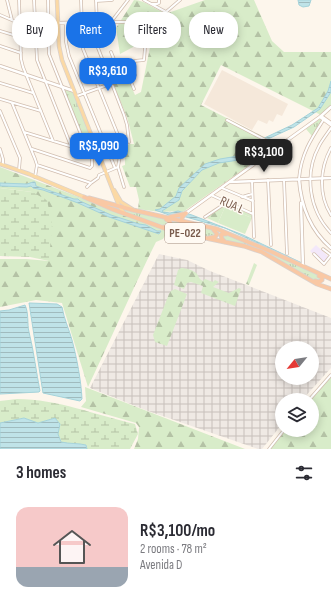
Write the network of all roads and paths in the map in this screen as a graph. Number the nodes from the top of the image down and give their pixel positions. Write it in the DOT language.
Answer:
graph roads {
  1 [pos="7,0"];
  2 [pos="19,0"];
  3 [pos="34,0"];
  4 [pos="48,0"];
  5 [pos="57,0"];
  6 [pos="81,0"];
  7 [pos="96,0"];
  8 [pos="112,0"];
  9 [pos="128,0"];
  10 [pos="144,0"];
  11 [pos="159,0"];
  12 [pos="180,0"];
  13 [pos="150,4"];
  14 [pos="20,12"];
  15 [pos="34,12"];
  16 [pos="49,12"];
  17 [pos="58,12"];
  18 [pos="82,12"];
  19 [pos="96,12"];
  20 [pos="0,15"];
  21 [pos="116,16"];
  22 [pos="12,20"];
  23 [pos="58,23"];
  24 [pos="66,23"];
  25 [pos="0,31"];
  26 [pos="12,35"];
  27 [pos="0,46"];
  28 [pos="21,48"];
  29 [pos="36,48"];
  30 [pos="50,48"];
  31 [pos="67,48"];
  32 [pos="83,48"];
  33 [pos="98,48"];
  34 [pos="145,48"];
  35 [pos="111,52"];
  36 [pos="21,53"];
  37 [pos="0,66"];
  38 [pos="27,75"];
  39 [pos="135,75"];
  40 [pos="129,77"];
  41 [pos="122,80"];
  42 [pos="45,81"];
  43 [pos="0,83"];
  44 [pos="111,83"];
  45 [pos="62,86"];
  46 [pos="99,88"];
  47 [pos="134,89"];
  48 [pos="75,91"];
  49 [pos="85,93"];
  50 [pos="34,94"];
  51 [pos="77,96"];
  52 [pos="0,99"];
  53 [pos="12,103"];
  54 [pos="331,107"];
  55 [pos="0,111"];
  56 [pos="41,111"];
  57 [pos="321,116"];
  58 [pos="324,119"];
  59 [pos="227,120"];
  60 [pos="331,125"];
  61 [pos="24,132"];
  62 [pos="53,141"];
  63 [pos="129,142"];
  64 [pos="71,146"];
  65 [pos="279,147"];
  66 [pos="331,148"];
  67 [pos="0,149"];
  68 [pos="32,149"];
  69 [pos="88,152"];
  70 [pos="92,153"];
  71 [pos="100,156"];
  72 [pos="2,165"];
  73 [pos="36,165"];
  74 [pos="118,167"];
  75 [pos="115,168"];
  76 [pos="19,170"];
  77 [pos="106,172"];
  78 [pos="35,177"];
  79 [pos="321,178"];
  80 [pos="331,178"];
  81 [pos="299,179"];
  82 [pos="310,179"];
  83 [pos="268,180"];
  84 [pos="284,180"];
  85 [pos="252,181"];
  86 [pos="230,182"];
  87 [pos="91,183"];
  88 [pos="111,183"];
  89 [pos="87,187"];
  90 [pos="124,187"];
  91 [pos="222,188"];
  92 [pos="252,194"];
  93 [pos="211,195"];
  94 [pos="300,195"];
  95 [pos="84,197"];
  96 [pos="242,197"];
  97 [pos="116,200"];
  98 [pos="252,202"];
  99 [pos="108,203"];
  100 [pos="226,203"];
  101 [pos="119,206"];
  102 [pos="133,210"];
  103 [pos="142,212"];
  104 [pos="186,213"];
  105 [pos="126,214"];
  106 [pos="253,214"];
  107 [pos="331,215"];
  108 [pos="183,216"];
  109 [pos="167,218"];
  110 [pos="205,218"];
  111 [pos="181,221"];
  112 [pos="194,223"];
  113 [pos="154,224"];
  114 [pos="210,226"];
  115 [pos="331,233"];
  116 [pos="188,234"];
  117 [pos="254,237"];
  118 [pos="208,238"];
  119 [pos="226,242"];
  120 [pos="251,243"];
  121 [pos="271,245"];
  122 [pos="331,248"];
  123 [pos="323,249"];
  124 [pos="287,254"];
  125 [pos="314,254"];
  126 [pos="288,259"];
  127 [pos="303,266"];
  128 [pos="292,268"];
  129 [pos="331,280"];
  130 [pos="331,288"];
  131 [pos="331,375"];
  132 [pos="315,393"];
  133 [pos="278,437"];
  134 [pos="269,449"];
  1 -- 22 [label="street"];
  2 -- 14 [label="street"];
  3 -- 15 [label="street"];
  4 -- 16 [label="street"];
  5 -- 17 [label="main road"];
  6 -- 18 [label="street"];
  7 -- 8 [label="street"];
  7 -- 19 [label="street"];
  9 -- 21 [label="street"];
  10 -- 13 [label="street"];
  11 -- 13 [label="street"];
  12 -- 13 [label="street"];
  20 -- 22 [label="street"];
  23 -- 24 [label="street"];
  23 -- 48 [label="main road"];
  25 -- 26 [label="street"];
  27 -- 36 [label="street"];
  28 -- 36 [label="street"];
  29 -- 42 [label="street"];
  30 -- 45 [label="street"];
  31 -- 49 [label="street"];
  32 -- 46 [label="street"];
  33 -- 44 [label="street"];
  34 -- 40 [label="street"];
  35 -- 41 [label="street"];
  36 -- 38 [label="street"];
  37 -- 38 [label="street"];
  38 -- 42 [label="street"];
  38 -- 50 [label="street"];
  39 -- 40 [label="street"];
  40 -- 41 [label="street"];
  40 -- 47 [label="street"];
  41 -- 44 [label="street"];
  42 -- 45 [label="street"];
  42 -- 64 [label="street"];
  43 -- 50 [label="street"];
  44 -- 46 [label="street"];
  44 -- 63 [label="street"];
  45 -- 48 [label="street"];
  45 -- 69 [label="street"];
  46 -- 49 [label="street"];
  46 -- 74 [label="street"];
  48 -- 51 [label="main road"];
  49 -- 51 [label="street"];
  49 -- 75 [label="street"];
  50 -- 56 [label="street"];
  51 -- 71 [label="main road"];
  52 -- 53 [label="street"];
  53 -- 56 [label="street"];
  53 -- 61 [label="street"];
  54 -- 57 [label="street"];
  55 -- 76 [label="street"];
  56 -- 62 [label="street"];
  57 -- 58 [label="street"];
  57 -- 65 [label="street"];
  58 -- 60 [label="street"];
  58 -- 81 [label="street"];
  59 -- 65 [label="street"];
  60 -- 82 [label="street"];
  61 -- 62 [label="street"];
  61 -- 68 [label="street"];
  62 -- 64 [label="street"];
  64 -- 69 [label="street"];
  65 -- 86 [label="street"];
  66 -- 79 [label="street"];
  67 -- 72 [label="street"];
  68 -- 70 [label="street"];
  68 -- 73 [label="street"];
  69 -- 70 [label="street"];
  70 -- 71 [label="street"];
  71 -- 77 [label="main road"];
  72 -- 76 [label="main road, PE-022"];
  73 -- 78 [label="street"];
  73 -- 87 [label="street"];
  74 -- 75 [label="street"];
  74 -- 90 [label="street"];
  75 -- 77 [label="street"];
  76 -- 78 [label="main road, PE-022"];
  77 -- 87 [label="street"];
  77 -- 88 [label="main road"];
  78 -- 95 [label="main road, PE-022"];
  79 -- 80 [label="street"];
  79 -- 82 [label="street"];
  79 -- 107 [label="street"];
  81 -- 82 [label="street"];
  81 -- 84 [label="street"];
  81 -- 94 [label="street"];
  82 -- 115 [label="street"];
  83 -- 84 [label="street"];
  83 -- 85 [label="street"];
  83 -- 121 [label="street"];
  84 -- 124 [label="street"];
  85 -- 86 [label="street"];
  85 -- 92 [label="street"];
  86 -- 91 [label="street"];
  87 -- 89 [label="street"];
  88 -- 97 [label="main road"];
  88 -- 102 [label="main road"];
  91 -- 93 [label="street"];
  91 -- 96 [label="street"];
  92 -- 96 [label="street"];
  92 -- 98 [label="street"];
  93 -- 100 [label="street, RUA L"];
  93 -- 104 [label="street"];
  94 -- 122 [label="street"];
  94 -- 127 [label="street"];
  95 -- 99 [label="highway, PE-022"];
  95 -- 105 [label="highway, PE-022"];
  96 -- 98 [label="street"];
  97 -- 99 [label="highway"];
  97 -- 101 [label="main road"];
  98 -- 106 [label="street"];
  99 -- 101 [label="highway, PE-022"];
  100 -- 106 [label="street, RUA L"];
  100 -- 110 [label="street"];
  101 -- 102 [label="highway, PE-022"];
  101 -- 105 [label="main road"];
  102 -- 103 [label="highway, PE-022"];
  103 -- 109 [label="highway, PE-022"];
  103 -- 113 [label="highway"];
  104 -- 108 [label="highway"];
  104 -- 108 [label="highway"];
  105 -- 113 [label="highway, PE-022"];
  106 -- 117 [label="street"];
  108 -- 109 [label="highway"];
  108 -- 111 [label="highway"];
  108 -- 112 [label="highway"];
  109 -- 111 [label="highway, PE-022"];
  111 -- 112 [label="highway, PE-022"];
  111 -- 116 [label="highway"];
  112 -- 114 [label="highway, PE-022"];
  113 -- 116 [label="highway, PE-022"];
  114 -- 118 [label="highway"];
  114 -- 120 [label="highway, PE-022"];
  116 -- 118 [label="highway, PE-022"];
  118 -- 119 [label="highway, PE-022"];
  119 -- 120 [label="highway"];
  119 -- 128 [label="highway, PE-022"];
  120 -- 126 [label="highway, PE-022"];
  123 -- 125 [label="street"];
  126 -- 127 [label="highway, PE-022"];
  126 -- 128 [label="highway"];
  127 -- 129 [label="highway, PE-022"];
  128 -- 130 [label="highway, PE-022"];
  129 -- 130 [label="highway"];
  131 -- 132 [label="street"];
  133 -- 134 [label="street"];
}
